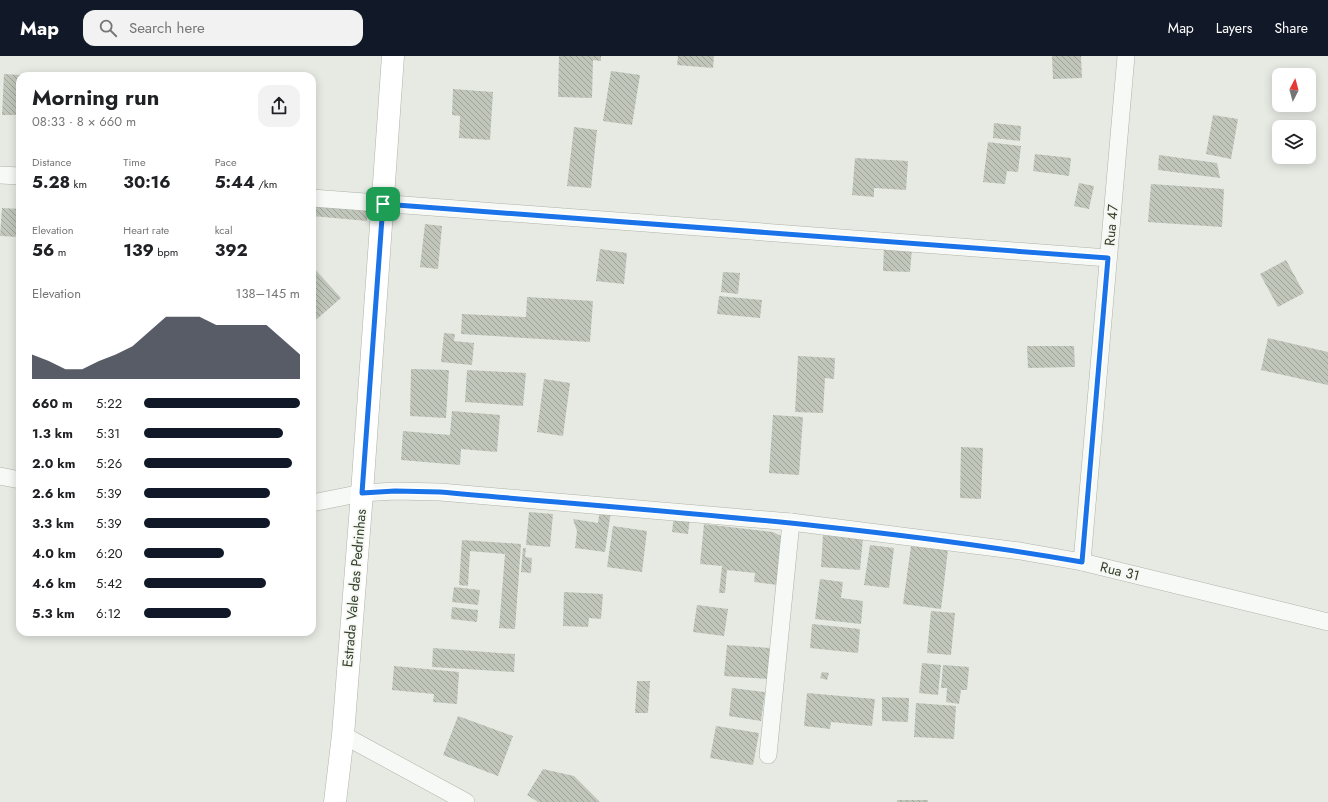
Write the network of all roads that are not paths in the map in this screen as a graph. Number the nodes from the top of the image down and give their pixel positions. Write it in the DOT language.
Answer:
graph roads {
  1 [pos="393,56"];
  2 [pos="1126,56"];
  3 [pos="0,175"];
  4 [pos="16,176"];
  5 [pos="316,198"];
  6 [pos="383,204"];
  7 [pos="1108,258"];
  8 [pos="0,476"];
  9 [pos="16,479"];
  10 [pos="362,493"];
  11 [pos="316,502"];
  12 [pos="791,522"];
  13 [pos="1082,562"];
  14 [pos="1328,622"];
  15 [pos="343,735"];
  16 [pos="768,755"];
  17 [pos="332,796"];
  18 [pos="466,802"];
  1 -- 6 [label="main road, Estrada Vale das Pedrinhas"];
  2 -- 7 [label="street, Rua 47"];
  3 -- 4 [label="street"];
  5 -- 6 [label="street"];
  6 -- 7 [label="street"];
  6 -- 10 [label="main road, Estrada Vale das Pedrinhas"];
  7 -- 13 [label="street, Rua 47"];
  8 -- 9 [label="street"];
  10 -- 11 [label="street, Rua 31"];
  10 -- 12 [label="street, Rua 31"];
  10 -- 15 [label="main road, Estrada Vale das Pedrinhas"];
  12 -- 13 [label="street, Rua 31"];
  12 -- 16 [label="street"];
  13 -- 14 [label="street, Rua 31"];
  15 -- 17 [label="main road, Estrada Vale das Pedrinhas"];
  15 -- 18 [label="street"];
}
